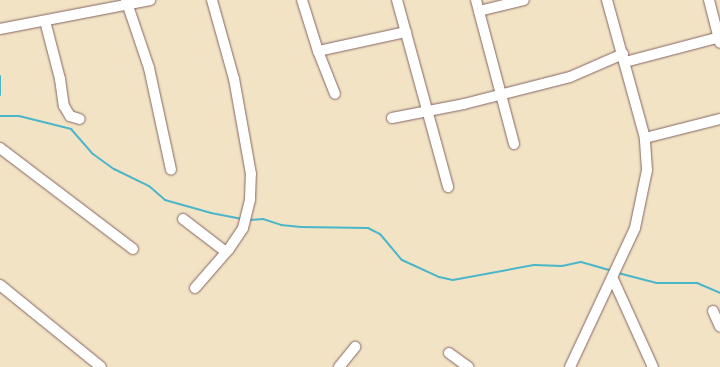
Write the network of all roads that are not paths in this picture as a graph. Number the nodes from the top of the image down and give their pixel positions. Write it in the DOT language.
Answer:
graph roads {
  1 [pos="150,0"];
  2 [pos="212,0"];
  3 [pos="302,0"];
  4 [pos="398,0"];
  5 [pos="476,0"];
  6 [pos="524,0"];
  7 [pos="607,0"];
  8 [pos="710,0"];
  9 [pos="127,2"];
  10 [pos="479,11"];
  11 [pos="45,21"];
  12 [pos="0,29"];
  13 [pos="406,32"];
  14 [pos="720,39"];
  15 [pos="318,51"];
  16 [pos="624,58"];
  17 [pos="335,94"];
  18 [pos="501,94"];
  19 [pos="427,110"];
  20 [pos="80,118"];
  21 [pos="392,118"];
  22 [pos="720,119"];
  23 [pos="645,138"];
  24 [pos="514,144"];
  25 [pos="0,148"];
  26 [pos="171,170"];
  27 [pos="448,187"];
  28 [pos="183,218"];
  29 [pos="133,249"];
  30 [pos="226,252"];
  31 [pos="613,278"];
  32 [pos="0,285"];
  33 [pos="195,288"];
  34 [pos="713,311"];
  35 [pos="720,328"];
  36 [pos="355,347"];
  37 [pos="449,352"];
  38 [pos="101,367"];
  39 [pos="339,367"];
  40 [pos="468,367"];
  41 [pos="570,367"];
  42 [pos="653,367"];
  1 -- 9 [label="street"];
  2 -- 30 [label="street"];
  3 -- 15 [label="street"];
  4 -- 13 [label="street"];
  5 -- 10 [label="street"];
  6 -- 10 [label="street"];
  7 -- 16 [label="street"];
  8 -- 14 [label="street"];
  9 -- 11 [label="street"];
  9 -- 26 [label="street"];
  10 -- 18 [label="street"];
  11 -- 12 [label="street"];
  11 -- 20 [label="street"];
  13 -- 15 [label="street"];
  13 -- 19 [label="street"];
  14 -- 16 [label="street"];
  15 -- 17 [label="street"];
  16 -- 18 [label="street"];
  16 -- 23 [label="street"];
  18 -- 19 [label="street"];
  18 -- 24 [label="street"];
  19 -- 21 [label="street"];
  19 -- 27 [label="street"];
  22 -- 23 [label="street"];
  23 -- 31 [label="street"];
  25 -- 29 [label="street"];
  28 -- 30 [label="street"];
  30 -- 33 [label="street"];
  31 -- 41 [label="street"];
  31 -- 42 [label="street"];
  32 -- 38 [label="street"];
  34 -- 35 [label="street"];
  36 -- 39 [label="street"];
  37 -- 40 [label="street"];
}
